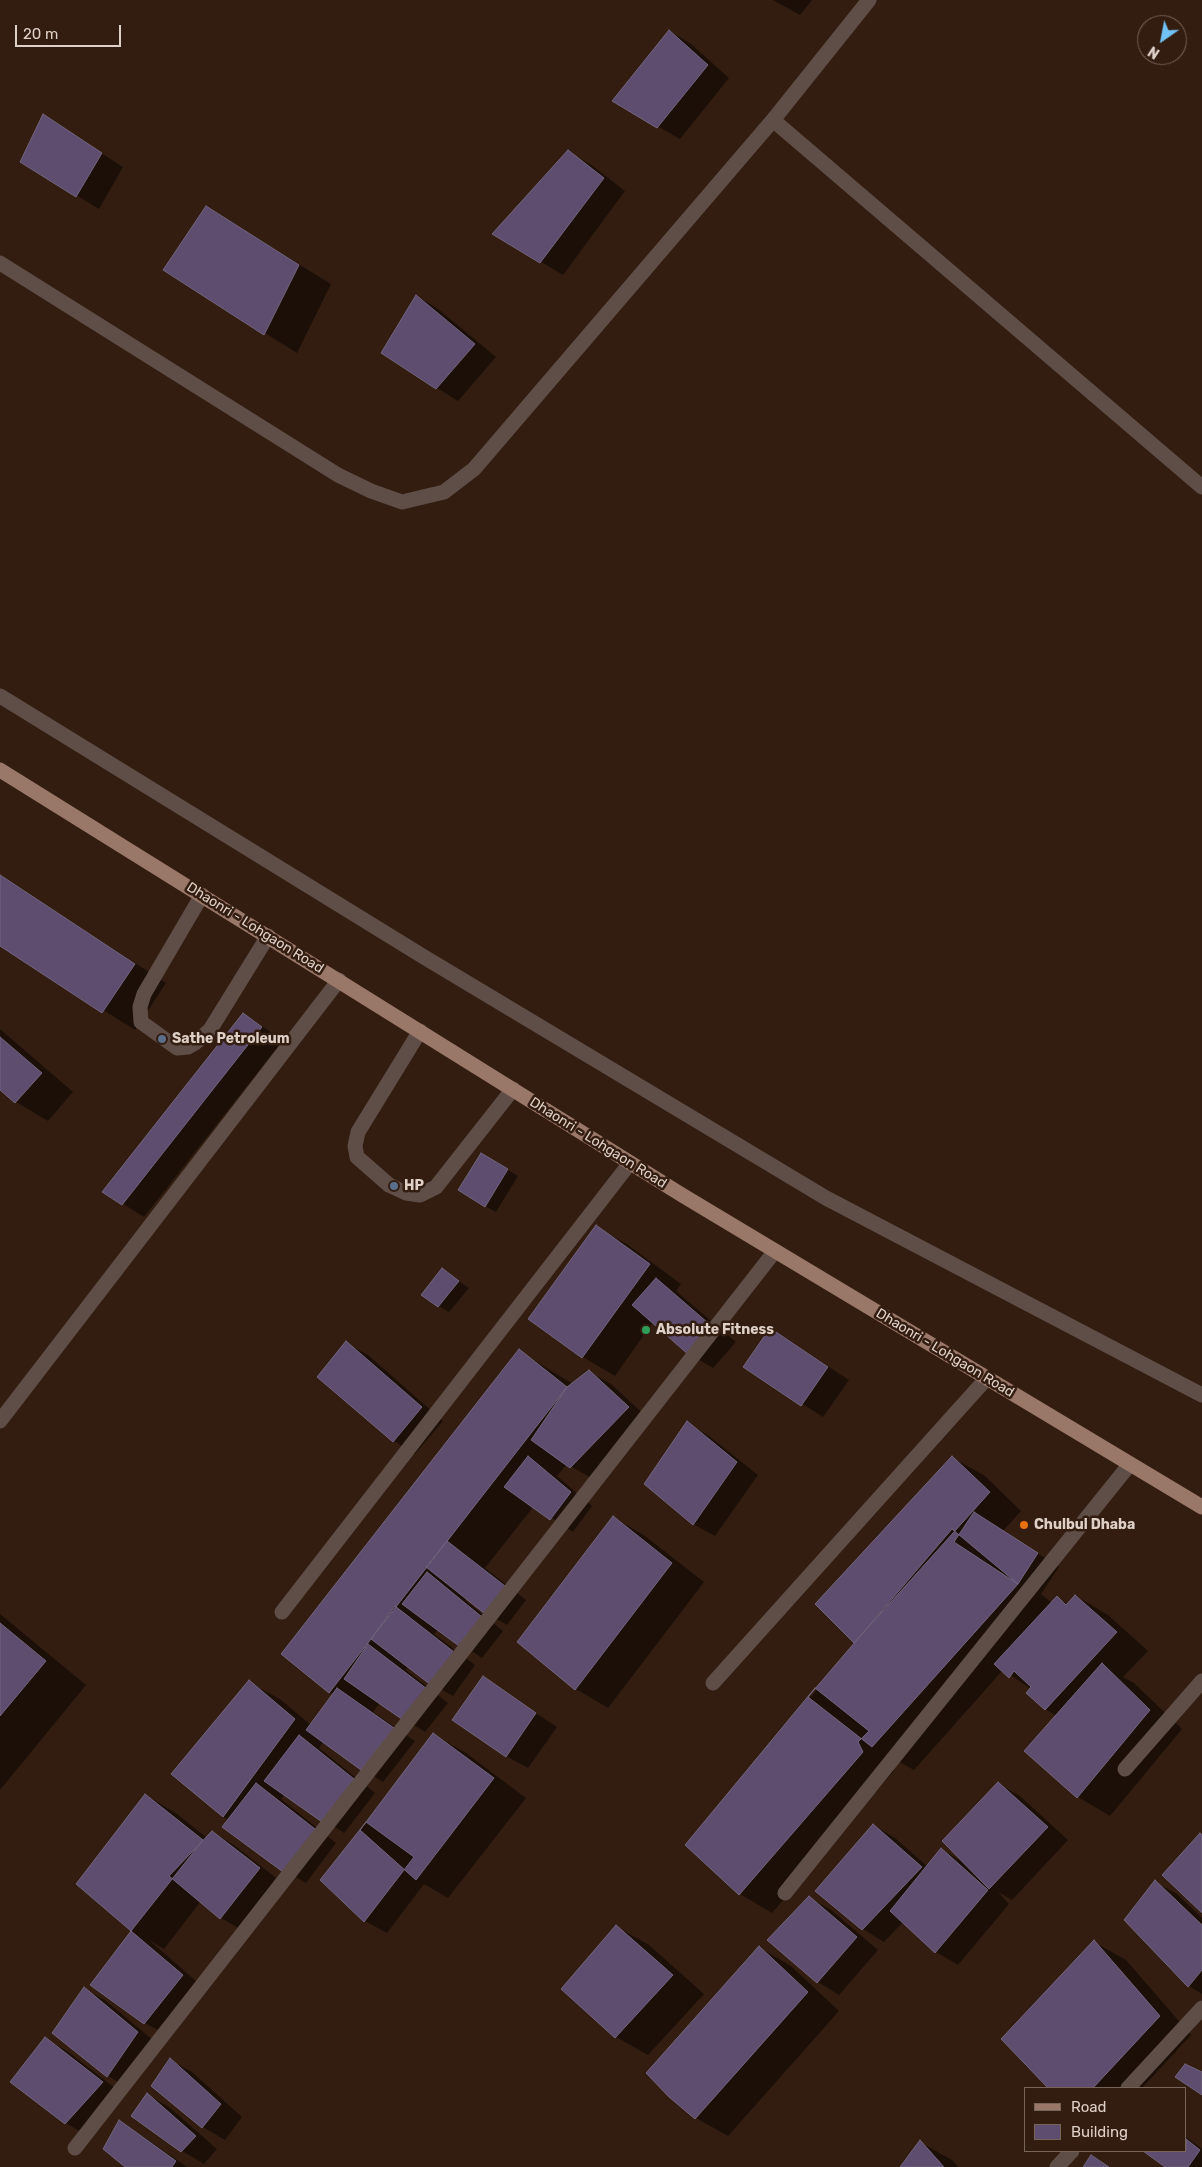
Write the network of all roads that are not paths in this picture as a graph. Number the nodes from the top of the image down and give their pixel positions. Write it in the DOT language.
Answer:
graph roads {
  1 [pos="870,0"];
  2 [pos="773,120"];
  3 [pos="0,263"];
  4 [pos="1202,487"];
  5 [pos="0,696"];
  6 [pos="0,770"];
  7 [pos="202,895"];
  8 [pos="268,936"];
  9 [pos="339,980"];
  10 [pos="420,1031"];
  11 [pos="513,1089"];
  12 [pos="630,1163"];
  13 [pos="775,1251"];
  14 [pos="987,1378"];
  15 [pos="1202,1395"];
  16 [pos="0,1421"];
  17 [pos="1130,1464"];
  18 [pos="1202,1507"];
  19 [pos="282,1612"];
  20 [pos="1202,1681"];
  21 [pos="713,1683"];
  22 [pos="1125,1769"];
  23 [pos="785,1893"];
  24 [pos="1202,2008"];
  25 [pos="1129,2087"];
  26 [pos="75,2148"];
  27 [pos="1071,2152"];
  28 [pos="1057,2167"];
  1 -- 2 [label="street"];
  2 -- 3 [label="street"];
  2 -- 4 [label="street"];
  5 -- 15 [label="street"];
  6 -- 7 [label="main road, Dhaonri - Lohgaon Road"];
  7 -- 8 [label="main road, Dhaonri - Lohgaon Road"];
  7 -- 8 [label="street"];
  8 -- 9 [label="main road, Dhaonri - Lohgaon Road"];
  9 -- 10 [label="main road, Dhaonri - Lohgaon Road"];
  9 -- 16 [label="street"];
  10 -- 11 [label="main road, Dhaonri - Lohgaon Road"];
  10 -- 11 [label="street"];
  11 -- 12 [label="main road, Dhaonri - Lohgaon Road"];
  12 -- 13 [label="main road, Dhaonri - Lohgaon Road"];
  12 -- 19 [label="street"];
  13 -- 14 [label="main road, Dhaonri - Lohgaon Road"];
  13 -- 26 [label="street"];
  14 -- 17 [label="main road, Dhaonri - Lohgaon Road"];
  14 -- 21 [label="street"];
  17 -- 18 [label="main road, Dhaonri - Lohgaon Road"];
  17 -- 23 [label="street"];
  20 -- 22 [label="street"];
  24 -- 25 [label="street"];
  27 -- 28 [label="street"];
}
